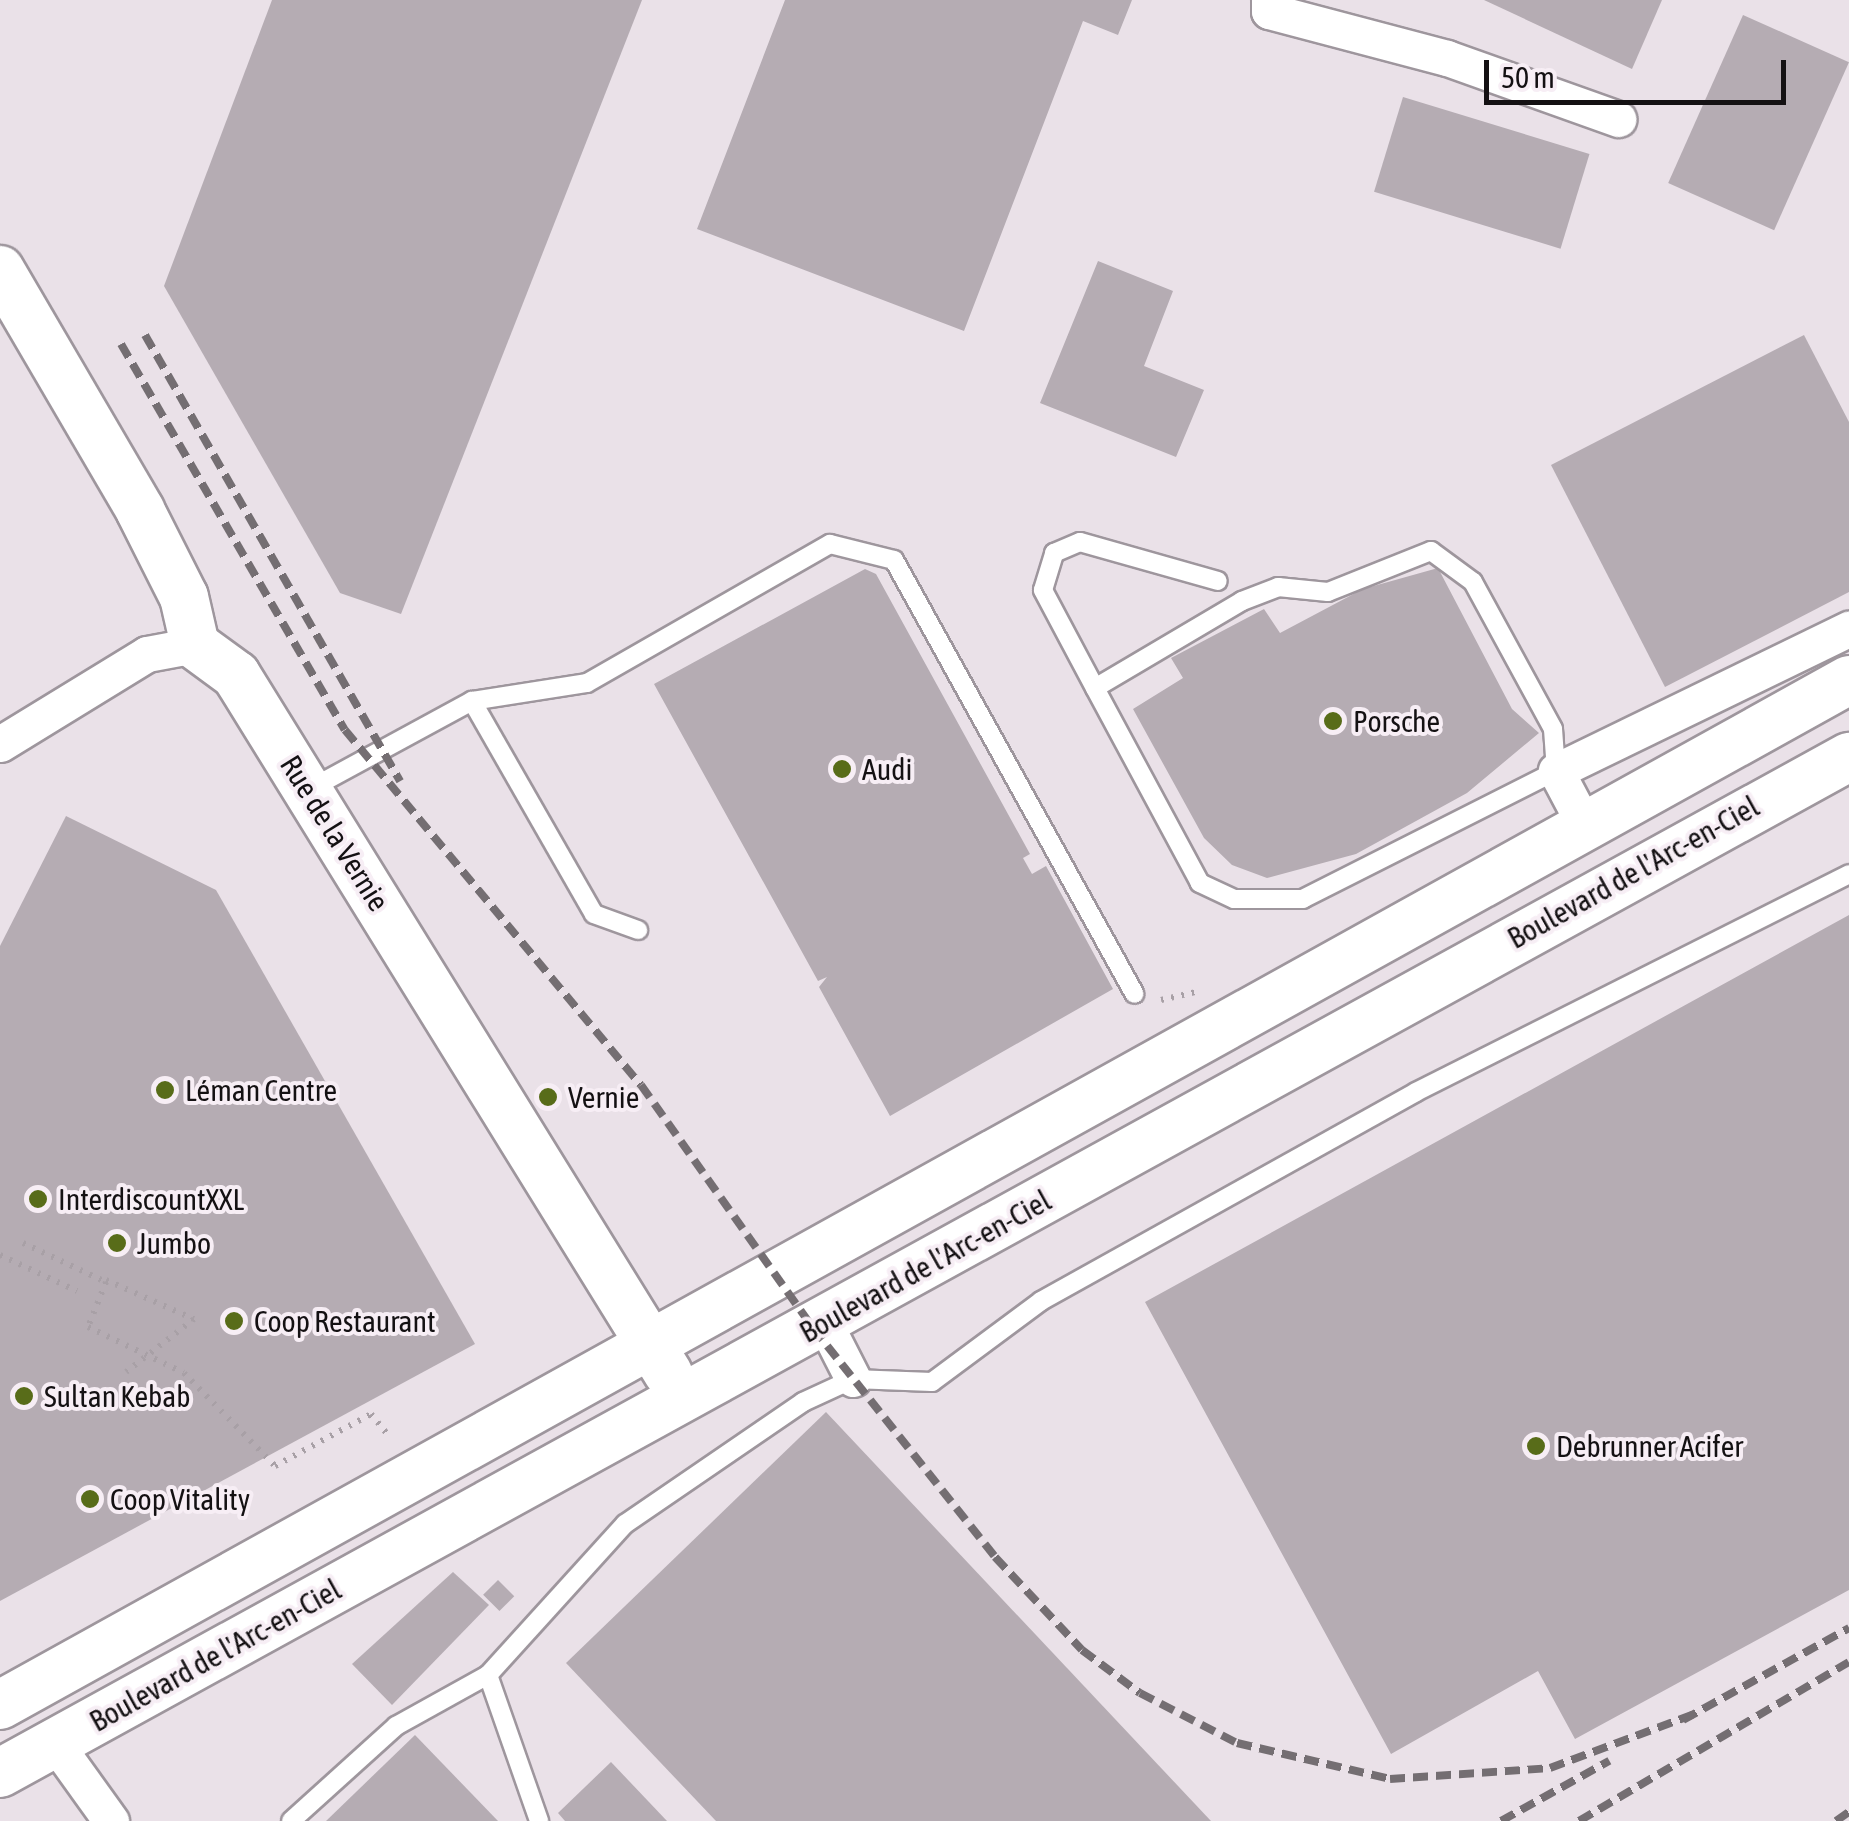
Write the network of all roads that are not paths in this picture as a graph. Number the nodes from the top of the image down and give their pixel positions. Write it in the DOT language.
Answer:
graph roads {
  1 [pos="1268,0"];
  2 [pos="1618,119"];
  3 [pos="0,270"];
  4 [pos="1218,581"];
  5 [pos="1849,630"];
  6 [pos="195,645"];
  7 [pos="1849,680"];
  8 [pos="1095,688"];
  9 [pos="472,701"];
  10 [pos="0,744"];
  11 [pos="1849,757"];
  12 [pos="1556,772"];
  13 [pos="308,790"];
  14 [pos="1583,822"];
  15 [pos="1849,874"];
  16 [pos="638,930"];
  17 [pos="1135,994"];
  18 [pos="824,1322"];
  19 [pos="650,1345"];
  20 [pos="853,1379"];
  21 [pos="683,1397"];
  22 [pos="488,1675"];
  23 [pos="0,1705"];
  24 [pos="54,1743"];
  25 [pos="0,1773"];
  26 [pos="111,1821"];
  27 [pos="291,1821"];
  28 [pos="540,1821"];
  1 -- 2 [label="street"];
  3 -- 6 [label="main road"];
  4 -- 8 [label="lane"];
  5 -- 12 [label="street"];
  6 -- 10 [label="street"];
  6 -- 13 [label="main road, Rue de la Vernie"];
  7 -- 14 [label="main road, Boulevard de l'Arc-en-Ciel"];
  8 -- 12 [label="lane"];
  8 -- 12 [label="lane"];
  9 -- 13 [label="lane"];
  9 -- 16 [label="lane"];
  9 -- 17 [label="lane"];
  11 -- 18 [label="main road, Boulevard de l'Arc-en-Ciel"];
  12 -- 14 [label="street"];
  13 -- 19 [label="main road, Rue de la Vernie"];
  14 -- 19 [label="main road, Boulevard de l'Arc-en-Ciel"];
  15 -- 20 [label="lane"];
  18 -- 20 [label="street"];
  18 -- 21 [label="main road, Boulevard de l'Arc-en-Ciel"];
  19 -- 21 [label="main road, Rue de la Vernie"];
  19 -- 23 [label="main road, Boulevard de l'Arc-en-Ciel"];
  20 -- 22 [label="lane"];
  21 -- 24 [label="main road, Boulevard de l'Arc-en-Ciel"];
  22 -- 27 [label="lane"];
  22 -- 28 [label="lane"];
  24 -- 25 [label="main road, Boulevard de l'Arc-en-Ciel"];
  24 -- 26 [label="street"];
}
